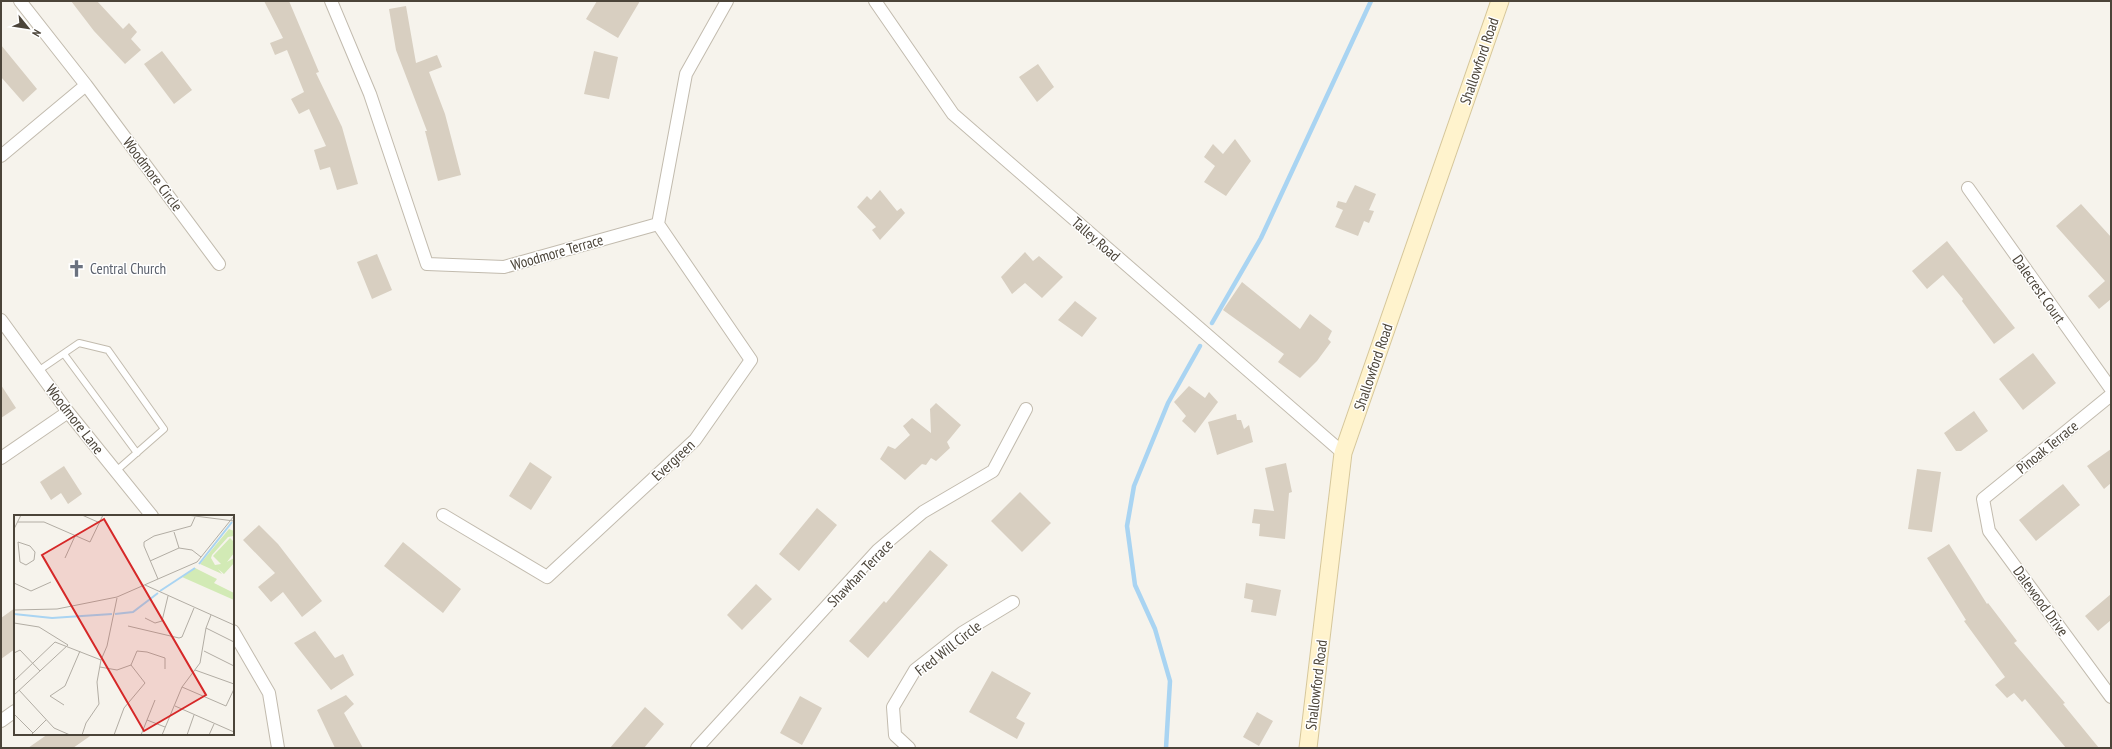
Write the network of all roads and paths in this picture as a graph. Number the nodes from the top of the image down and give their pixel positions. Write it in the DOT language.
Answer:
graph roads {
  1 [pos="20,1"];
  2 [pos="331,1"];
  3 [pos="727,1"];
  4 [pos="875,1"];
  5 [pos="1500,1"];
  6 [pos="86,85"];
  7 [pos="1,156"];
  8 [pos="1968,188"];
  9 [pos="658,224"];
  10 [pos="219,264"];
  11 [pos="1,320"];
  12 [pos="64,354"];
  13 [pos="38,371"];
  14 [pos="2111,389"];
  15 [pos="2111,395"];
  16 [pos="1026,409"];
  17 [pos="68,412"];
  18 [pos="137,453"];
  19 [pos="1343,453"];
  20 [pos="1,458"];
  21 [pos="116,471"];
  22 [pos="1983,499"];
  23 [pos="151,515"];
  24 [pos="443,515"];
  25 [pos="1013,602"];
  26 [pos="234,633"];
  27 [pos="2106,681"];
  28 [pos="2111,697"];
  29 [pos="14,712"];
  30 [pos="1,721"];
  31 [pos="278,748"];
  32 [pos="697,748"];
  33 [pos="909,748"];
  34 [pos="1308,748"];
  1 -- 6 [label="street, Woodmore Circle"];
  2 -- 9 [label="street, Woodmore Terrace"];
  3 -- 9 [label="street"];
  4 -- 19 [label="street, Talley Road"];
  5 -- 19 [label="street, Shallowford Road"];
  6 -- 7 [label="street"];
  6 -- 10 [label="street, Woodmore Circle"];
  8 -- 14 [label="street, Dalecrest Court"];
  9 -- 24 [label="street, Evergreen"];
  11 -- 13 [label="street, Woodmore Lane"];
  12 -- 13 [label="lane"];
  12 -- 18 [label="lane"];
  12 -- 18 [label="lane"];
  13 -- 17 [label="street, Woodmore Lane"];
  15 -- 22 [label="street, Pinoak Terrace"];
  16 -- 32 [label="street, Shawhan Terrace"];
  17 -- 20 [label="street"];
  17 -- 21 [label="street, Woodmore Lane"];
  18 -- 21 [label="lane"];
  19 -- 34 [label="street, Shallowford Road"];
  21 -- 23 [label="street, Woodmore Lane"];
  22 -- 27 [label="street, Dalewood Drive"];
  25 -- 33 [label="street, Fred Will Circle"];
  26 -- 31 [label="street"];
  27 -- 28 [label="street, Dalewood Drive"];
  29 -- 30 [label="street"];
}
